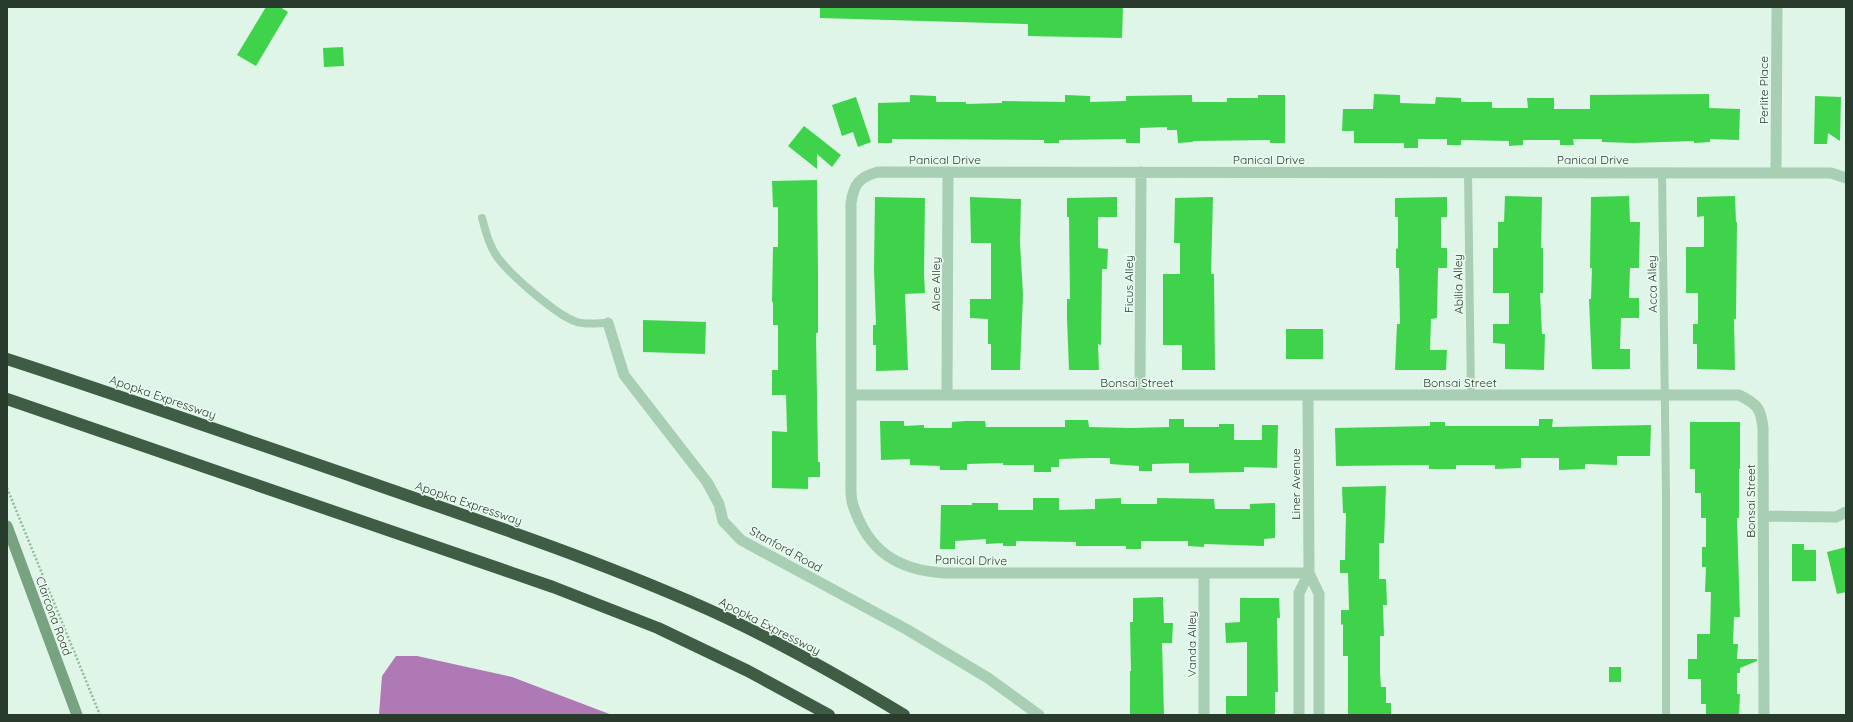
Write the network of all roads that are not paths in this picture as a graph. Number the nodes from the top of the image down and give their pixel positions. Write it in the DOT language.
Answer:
graph roads {
  1 [pos="1777,7"];
  2 [pos="948,172"];
  3 [pos="1141,172"];
  4 [pos="1468,172"];
  5 [pos="1662,172"];
  6 [pos="1776,172"];
  7 [pos="1846,178"];
  8 [pos="482,218"];
  9 [pos="608,323"];
  10 [pos="7,359"];
  11 [pos="1471,394"];
  12 [pos="1665,394"];
  13 [pos="851,395"];
  14 [pos="947,395"];
  15 [pos="1140,395"];
  16 [pos="1308,395"];
  17 [pos="7,399"];
  18 [pos="1846,512"];
  19 [pos="1763,516"];
  20 [pos="7,526"];
  21 [pos="1204,573"];
  22 [pos="1308,573"];
  23 [pos="77,715"];
  24 [pos="829,715"];
  25 [pos="904,715"];
  26 [pos="1039,715"];
  27 [pos="1204,715"];
  28 [pos="1299,715"];
  29 [pos="1319,715"];
  30 [pos="1666,715"];
  31 [pos="1764,715"];
  1 -- 6 [label="street, Perlite Place"];
  2 -- 3 [label="street, Panical Drive"];
  2 -- 13 [label="street, Panical Drive"];
  2 -- 14 [label="street, Aloe Alley"];
  3 -- 4 [label="street, Panical Drive"];
  3 -- 15 [label="street, Ficus Alley"];
  4 -- 5 [label="street, Panical Drive"];
  4 -- 11 [label="lane, Abilia Alley"];
  5 -- 6 [label="street, Panical Drive"];
  5 -- 12 [label="lane, Acca Alley"];
  6 -- 7 [label="street, Panical Drive"];
  8 -- 9 [label="lane"];
  9 -- 26 [label="street, Stanford Road"];
  10 -- 25 [label="highway, Apopka Expressway"];
  11 -- 12 [label="street, Bonsai Street"];
  11 -- 16 [label="street, Bonsai Street"];
  12 -- 19 [label="street, Bonsai Street"];
  12 -- 30 [label="lane, Acca Alley"];
  13 -- 14 [label="street, Bonsai Street"];
  13 -- 21 [label="street, Panical Drive"];
  14 -- 15 [label="street, Bonsai Street"];
  15 -- 16 [label="street, Bonsai Street"];
  16 -- 22 [label="street, Liner Avenue"];
  17 -- 24 [label="highway"];
  18 -- 19 [label="street"];
  19 -- 31 [label="street, Bonsai Street"];
  20 -- 23 [label="main road, Clarcona Road"];
  21 -- 22 [label="street, Panical Drive"];
  21 -- 27 [label="street, Vanda Alley"];
  22 -- 28 [label="street, Liner Avenue"];
  22 -- 29 [label="street, Liner Avenue"];
}
